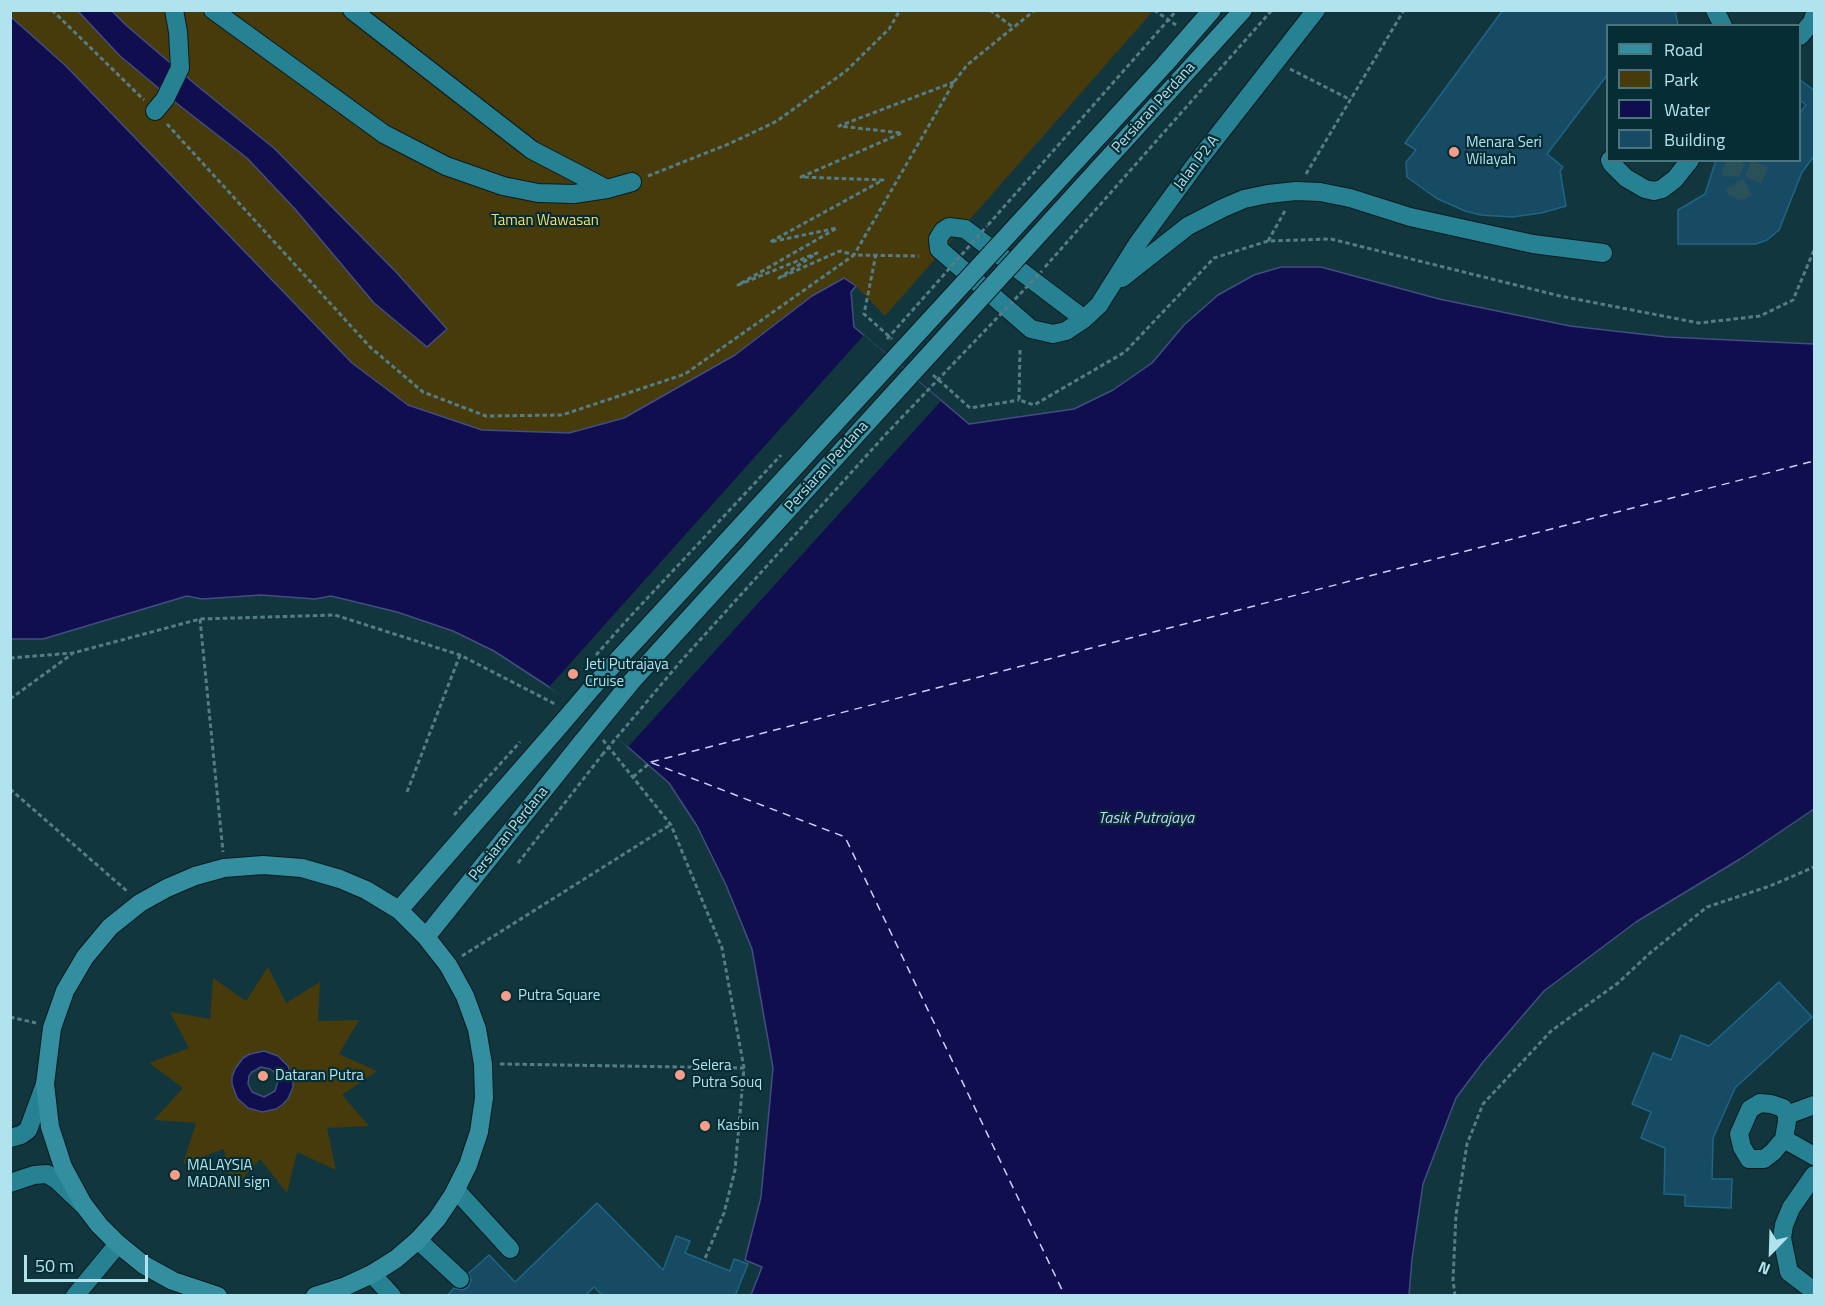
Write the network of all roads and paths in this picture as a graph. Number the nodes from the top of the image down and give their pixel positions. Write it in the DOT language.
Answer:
graph roads {
  1 [pos="52,10"];
  2 [pos="174,10"];
  3 [pos="213,10"];
  4 [pos="352,10"];
  5 [pos="900,10"];
  6 [pos="990,10"];
  7 [pos="1035,10"];
  8 [pos="1154,10"];
  9 [pos="1177,10"];
  10 [pos="1212,10"];
  11 [pos="1243,10"];
  12 [pos="1272,10"];
  13 [pos="1316,10"];
  14 [pos="1404,10"];
  15 [pos="1715,10"];
  16 [pos="1815,16"];
  17 [pos="1169,19"];
  18 [pos="1722,24"];
  19 [pos="1014,28"];
  20 [pos="1190,35"];
  21 [pos="1801,35"];
  22 [pos="1275,61"];
  23 [pos="954,82"];
  24 [pos="1352,100"];
  25 [pos="160,105"];
  26 [pos="1611,162"];
  27 [pos="1689,162"];
  28 [pos="632,182"];
  29 [pos="607,189"];
  30 [pos="1296,191"];
  31 [pos="1268,241"];
  32 [pos="1815,250"];
  33 [pos="1603,253"];
  34 [pos="854,255"];
  35 [pos="919,256"];
  36 [pos="1111,287"];
  37 [pos="1083,320"];
  38 [pos="886,340"];
  39 [pos="1020,350"];
  40 [pos="782,454"];
  41 [pos="200,619"];
  42 [pos="73,653"];
  43 [pos="460,655"];
  44 [pos="10,658"];
  45 [pos="591,662"];
  46 [pos="10,699"];
  47 [pos="556,711"];
  48 [pos="524,738"];
  49 [pos="592,739"];
  50 [pos="651,762"];
  51 [pos="633,777"];
  52 [pos="10,789"];
  53 [pos="407,792"];
  54 [pos="454,815"];
  55 [pos="670,825"];
  56 [pos="518,863"];
  57 [pos="1815,867"];
  58 [pos="224,868"];
  59 [pos="140,903"];
  60 [pos="399,910"];
  61 [pos="426,936"];
  62 [pos="448,965"];
  63 [pos="10,1017"];
  64 [pos="52,1028"];
  65 [pos="483,1064"];
  66 [pos="744,1068"];
  67 [pos="45,1084"];
  68 [pos="1815,1105"];
  69 [pos="1787,1115"];
  70 [pos="10,1138"];
  71 [pos="1784,1139"];
  72 [pos="1815,1156"];
  73 [pos="1815,1175"];
  74 [pos="10,1183"];
  75 [pos="456,1190"];
  76 [pos="82,1204"];
  77 [pos="418,1240"];
  78 [pos="118,1244"];
  79 [pos="510,1249"];
  80 [pos="704,1261"];
  81 [pos="372,1274"];
  82 [pos="460,1279"];
  83 [pos="1815,1291"];
  84 [pos="75,1296"];
  85 [pos="218,1296"];
  86 [pos="315,1296"];
  87 [pos="392,1296"];
  88 [pos="1455,1296"];
  1 -- 25 [label="path"];
  2 -- 25 [label="street"];
  3 -- 29 [label="street"];
  4 -- 29 [label="street"];
  5 -- 28 [label="path"];
  6 -- 19 [label="path"];
  7 -- 19 [label="path"];
  8 -- 17 [label="path"];
  9 -- 17 [label="path"];
  10 -- 20 [label="main road, Persiaran Perdana"];
  11 -- 49 [label="main road, Persiaran Perdana, bridge"];
  12 -- 56 [label="path, bridge"];
  13 -- 22 [label="street, Jalan P2 A"];
  14 -- 24 [label="path"];
  15 -- 18 [label="street"];
  16 -- 21 [label="street"];
  17 -- 20 [label="path"];
  17 -- 38 [label="path, bridge"];
  19 -- 23 [label="path"];
  20 -- 47 [label="main road, Persiaran Perdana, bridge"];
  22 -- 24 [label="path"];
  22 -- 36 [label="street, Jalan P2 A"];
  23 -- 34 [label="path"];
  23 -- 34 [label="path"];
  24 -- 30 [label="path"];
  25 -- 34 [label="path"];
  26 -- 27 [label="street"];
  28 -- 29 [label="street"];
  30 -- 31 [label="path"];
  30 -- 33 [label="street"];
  30 -- 36 [label="street"];
  31 -- 32 [label="path"];
  31 -- 39 [label="path"];
  34 -- 35 [label="path"];
  36 -- 37 [label="street, Jalan P2 A"];
  37 -- 37 [label="street, Jalan P2 A"];
  40 -- 45 [label="path, bridge"];
  41 -- 42 [label="path"];
  41 -- 43 [label="path"];
  41 -- 58 [label="path"];
  42 -- 44 [label="path"];
  42 -- 46 [label="path"];
  43 -- 47 [label="path"];
  43 -- 53 [label="path"];
  47 -- 60 [label="main road, Persiaran Perdana"];
  48 -- 54 [label="path"];
  49 -- 51 [label="path"];
  49 -- 61 [label="main road, Persiaran Perdana"];
  50 -- 51 [label="path"];
  51 -- 55 [label="path"];
  52 -- 59 [label="path"];
  55 -- 62 [label="path"];
  55 -- 66 [label="path"];
  57 -- 88 [label="path"];
  58 -- 59 [label="main road"];
  58 -- 60 [label="main road"];
  59 -- 64 [label="main road"];
  60 -- 61 [label="main road"];
  61 -- 62 [label="main road"];
  62 -- 65 [label="main road"];
  63 -- 64 [label="path"];
  64 -- 67 [label="main road"];
  65 -- 66 [label="path"];
  65 -- 75 [label="main road"];
  66 -- 80 [label="path"];
  67 -- 70 [label="street"];
  67 -- 76 [label="main road"];
  68 -- 69 [label="street"];
  69 -- 71 [label="street"];
  69 -- 71 [label="street"];
  71 -- 72 [label="street"];
  73 -- 83 [label="street"];
  74 -- 76 [label="street"];
  75 -- 77 [label="main road"];
  75 -- 79 [label="street"];
  76 -- 78 [label="main road"];
  77 -- 81 [label="main road"];
  77 -- 82 [label="street"];
  78 -- 84 [label="street"];
  78 -- 85 [label="main road"];
  81 -- 86 [label="main road"];
  81 -- 87 [label="street"];
}
